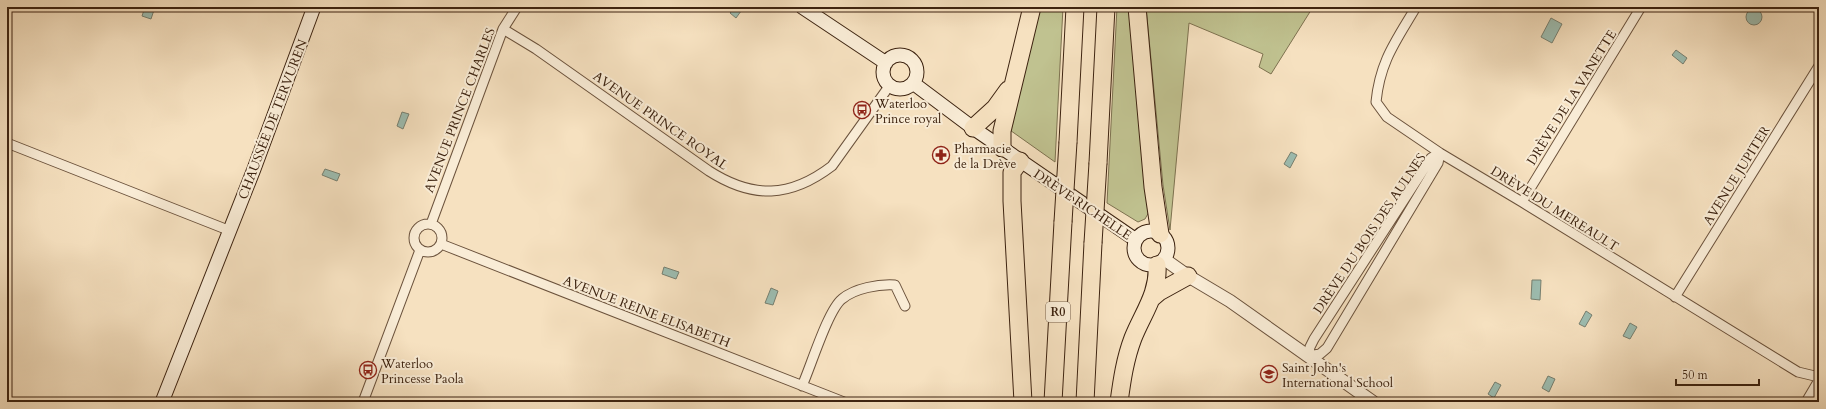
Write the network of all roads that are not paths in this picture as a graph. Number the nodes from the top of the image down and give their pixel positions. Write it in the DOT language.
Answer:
graph roads {
  1 [pos="314,7"];
  2 [pos="517,7"];
  3 [pos="802,7"];
  4 [pos="1032,7"];
  5 [pos="1075,7"];
  6 [pos="1106,7"];
  7 [pos="1137,7"];
  8 [pos="1416,7"];
  9 [pos="1641,7"];
  10 [pos="503,29"];
  11 [pos="886,63"];
  12 [pos="1819,66"];
  13 [pos="1013,81"];
  14 [pos="913,83"];
  15 [pos="890,85"];
  16 [pos="973,128"];
  17 [pos="7,143"];
  18 [pos="1002,148"];
  19 [pos="1440,153"];
  20 [pos="1020,161"];
  21 [pos="1522,202"];
  22 [pos="431,224"];
  23 [pos="228,230"];
  24 [pos="1160,234"];
  25 [pos="1136,240"];
  26 [pos="440,244"];
  27 [pos="420,250"];
  28 [pos="1160,262"];
  29 [pos="1188,276"];
  30 [pos="1675,297"];
  31 [pos="1152,298"];
  32 [pos="905,306"];
  33 [pos="1308,356"];
  34 [pos="1819,377"];
  35 [pos="1819,380"];
  36 [pos="802,386"];
  37 [pos="162,402"];
  38 [pos="363,402"];
  39 [pos="844,402"];
  40 [pos="1023,402"];
  41 [pos="1053,402"];
  42 [pos="1085,402"];
  43 [pos="1118,402"];
  44 [pos="1373,402"];
  45 [pos="1806,402"];
  1 -- 23 [label="main road, CHAUSSÉE DE TERVUREN"];
  2 -- 10 [label="street, AVENUE PRINCE CHARLES"];
  3 -- 11 [label="main road"];
  4 -- 13 [label="highway"];
  5 -- 41 [label="highway, R0, bridge"];
  6 -- 42 [label="highway, R0, bridge"];
  7 -- 24 [label="highway"];
  8 -- 19 [label="street, DRÈVE DU MEREAULT"];
  9 -- 21 [label="street, DRÈVE DE LA VANETTE"];
  10 -- 15 [label="street, AVENUE PRINCE ROYAL"];
  10 -- 22 [label="street, AVENUE PRINCE CHARLES"];
  11 -- 14 [label="main road"];
  11 -- 15 [label="main road"];
  12 -- 30 [label="street, AVENUE JUPITER"];
  13 -- 16 [label="highway"];
  13 -- 18 [label="highway"];
  14 -- 15 [label="main road"];
  14 -- 16 [label="main road, DRÈVE RICHELLE"];
  16 -- 18 [label="main road, DRÈVE RICHELLE"];
  17 -- 23 [label="street"];
  18 -- 20 [label="main road, DRÈVE RICHELLE"];
  19 -- 21 [label="street, DRÈVE DU MEREAULT"];
  19 -- 33 [label="street, DRÈVE DU BOIS DES AULNES"];
  19 -- 33 [label="street, DRÈVE DU BOIS DES AULNES"];
  20 -- 25 [label="main road, DRÈVE RICHELLE"];
  20 -- 40 [label="highway"];
  21 -- 30 [label="street, DRÈVE DU MEREAULT"];
  22 -- 26 [label="street"];
  22 -- 27 [label="street"];
  23 -- 37 [label="main road, CHAUSSÉE DE TERVUREN"];
  24 -- 25 [label="main road"];
  24 -- 28 [label="main road"];
  25 -- 28 [label="main road"];
  26 -- 27 [label="street"];
  26 -- 36 [label="street, AVENUE REINE ELISABETH"];
  27 -- 38 [label="street"];
  28 -- 29 [label="street"];
  28 -- 31 [label="highway"];
  29 -- 31 [label="highway"];
  29 -- 33 [label="street"];
  30 -- 34 [label="street, DRÈVE DU MEREAULT"];
  31 -- 43 [label="highway"];
  32 -- 36 [label="street"];
  33 -- 44 [label="street"];
  35 -- 45 [label="street"];
  36 -- 39 [label="street, AVENUE REINE ELISABETH"];
}
